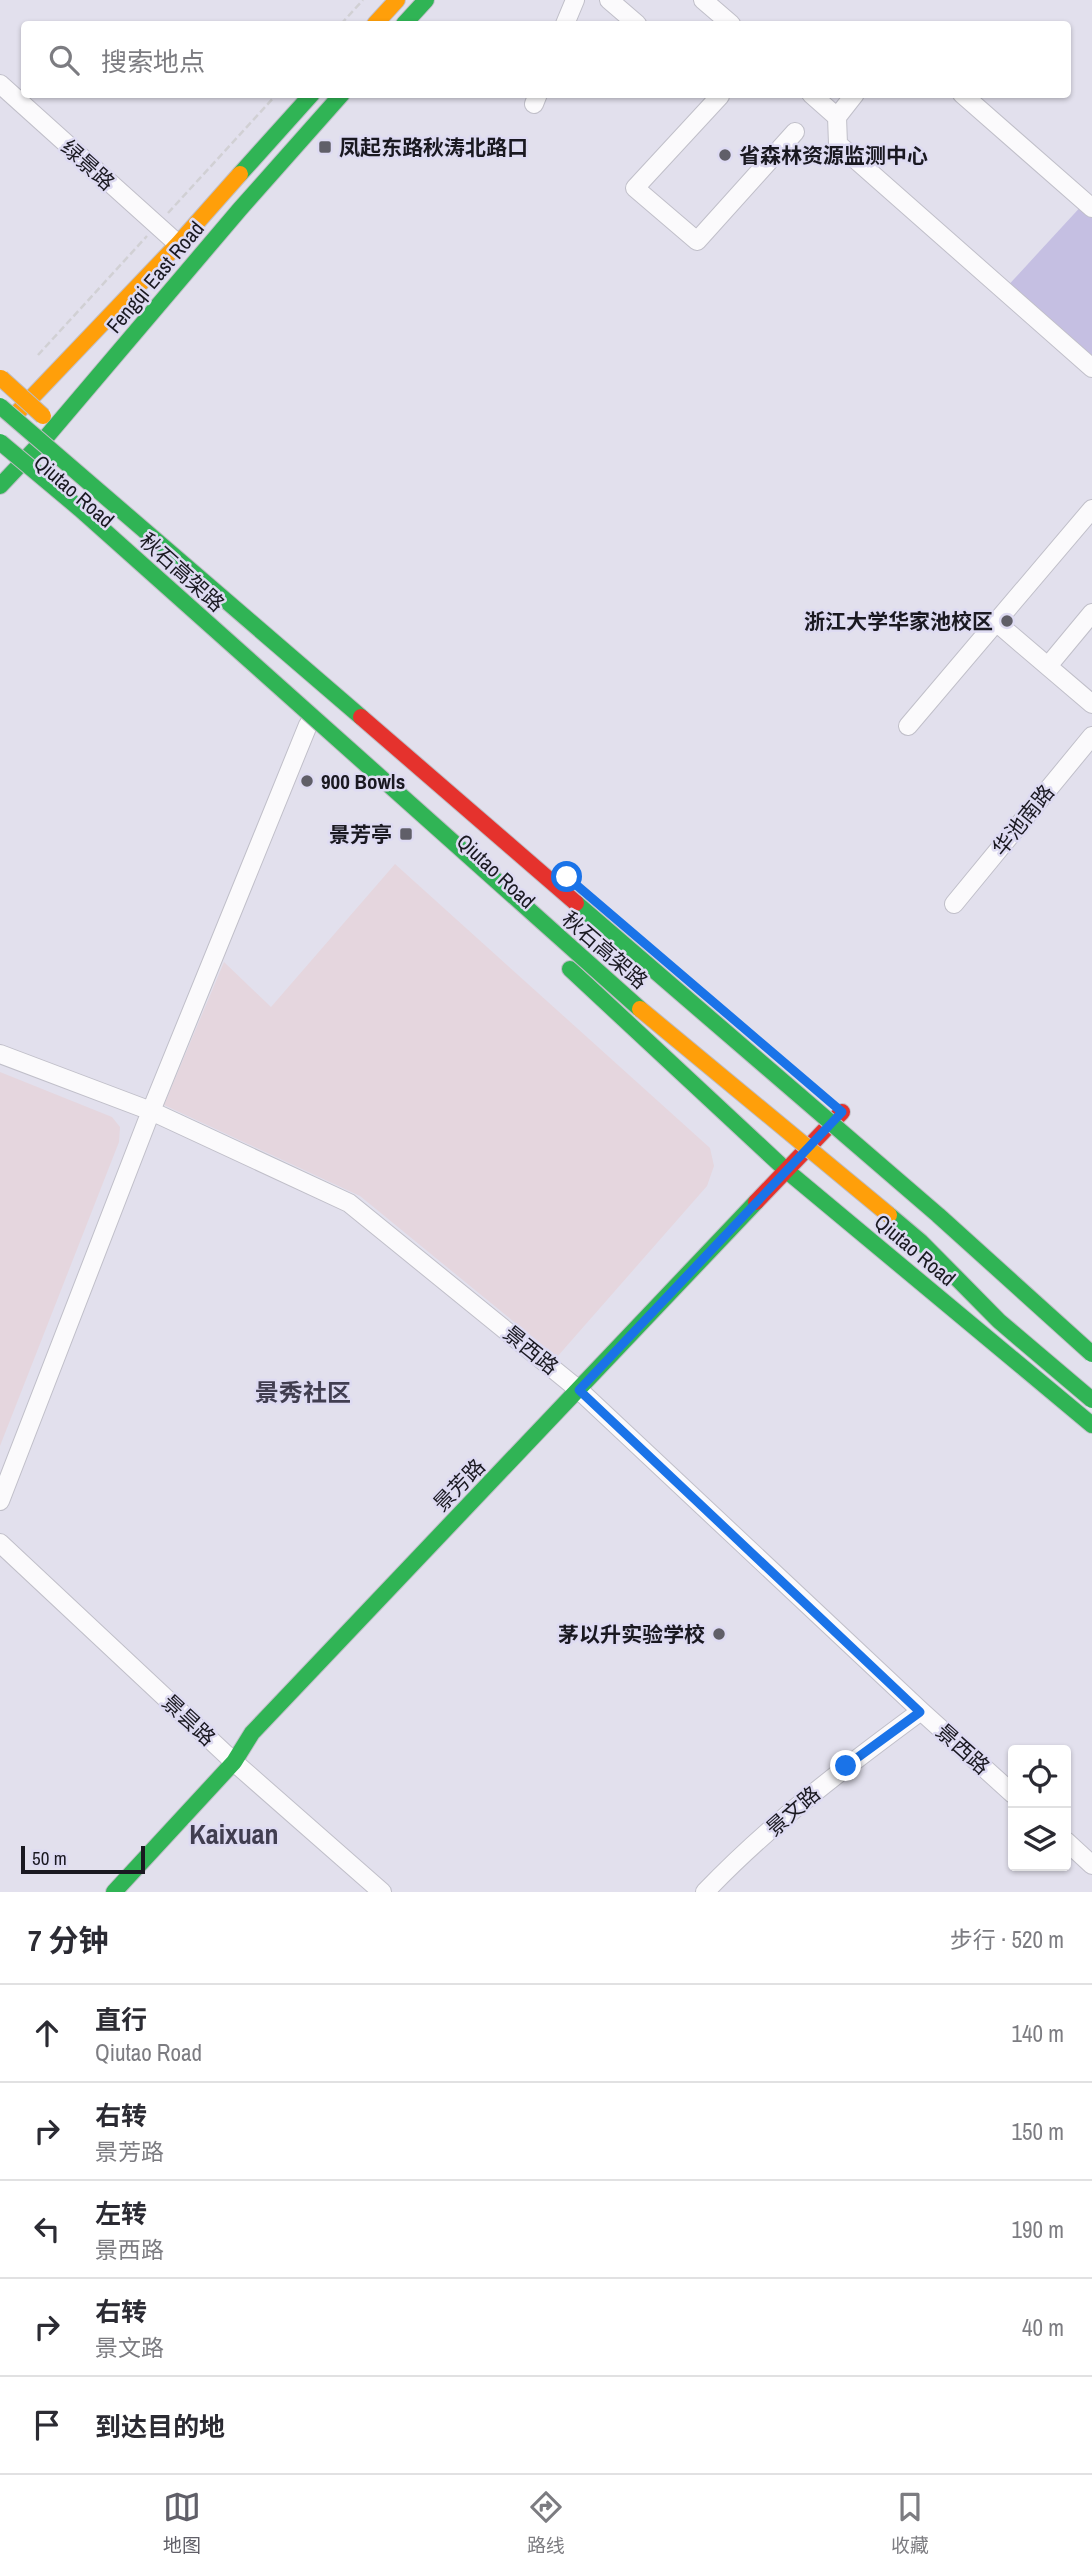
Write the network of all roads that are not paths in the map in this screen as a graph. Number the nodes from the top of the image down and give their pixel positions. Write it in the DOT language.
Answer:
graph roads {
  1 [pos="397,0"];
  2 [pos="426,0"];
  3 [pos="575,0"];
  4 [pos="609,0"];
  5 [pos="703,0"];
  6 [pos="378,21"];
  7 [pos="407,21"];
  8 [pos="566,21"];
  9 [pos="634,21"];
  10 [pos="728,21"];
  11 [pos="0,84"];
  12 [pos="308,98"];
  13 [pos="338,98"];
  14 [pos="718,98"];
  15 [pos="816,98"];
  16 [pos="852,98"];
  17 [pos="967,98"];
  18 [pos="837,117"];
  19 [pos="794,132"];
  20 [pos="1092,208"];
  21 [pos="178,244"];
  22 [pos="1092,368"];
  23 [pos="1,386"];
  24 [pos="0,407"];
  25 [pos="19,411"];
  26 [pos="0,433"];
  27 [pos="48,435"];
  28 [pos="66,437"];
  29 [pos="0,442"];
  30 [pos="0,454"];
  31 [pos="94,466"];
  32 [pos="16,468"];
  33 [pos="0,486"];
  34 [pos="1089,520"];
  35 [pos="1092,613"];
  36 [pos="245,617"];
  37 [pos="996,622"];
  38 [pos="1048,666"];
  39 [pos="1092,704"];
  40 [pos="309,725"];
  41 [pos="908,726"];
  42 [pos="1092,736"];
  43 [pos="954,904"];
  44 [pos="0,1054"];
  45 [pos="152,1111"];
  46 [pos="842,1112"];
  47 [pos="787,1171"];
  48 [pos="1092,1334"];
  49 [pos="1092,1354"];
  50 [pos="579,1390"];
  51 [pos="1092,1400"];
  52 [pos="1092,1425"];
  53 [pos="0,1501"];
  54 [pos="0,1543"];
  55 [pos="920,1712"];
  56 [pos="234,1762"];
  57 [pos="1008,1790"];
  58 [pos="1071,1845"];
  59 [pos="1092,1864"];
  60 [pos="114,1892"];
  61 [pos="382,1892"];
  62 [pos="705,1892"];
  1 -- 6 [label="main road"];
  2 -- 7 [label="main road"];
  3 -- 8 [label="street"];
  4 -- 9 [label="street"];
  5 -- 10 [label="street"];
  11 -- 21 [label="street, 绿景路"];
  12 -- 21 [label="main road, Fengqi East Road"];
  13 -- 27 [label="main road, Fengqi East Road"];
  14 -- 19 [label="street"];
  15 -- 18 [label="street"];
  16 -- 18 [label="street"];
  17 -- 20 [label="street"];
  18 -- 22 [label="street"];
  21 -- 25 [label="main road, Fengqi East Road"];
  23 -- 25 [label="main road, Qiutao Road"];
  23 -- 28 [label="main road, bridge"];
  24 -- 36 [label="main road, 秋石高架路, bridge"];
  25 -- 26 [label="main road, Fengqi East Road"];
  25 -- 27 [label="main road, Qiutao Road"];
  27 -- 32 [label="main road, Fengqi East Road"];
  27 -- 46 [label="main road, Qiutao Road"];
  29 -- 51 [label="main road, 秋石高架路, bridge"];
  30 -- 32 [label="main road, Qiutao Road"];
  31 -- 36 [label="main road, bridge"];
  32 -- 33 [label="main road, Fengqi East Road"];
  32 -- 40 [label="main road, Qiutao Road"];
  34 -- 37 [label="street"];
  35 -- 38 [label="street"];
  36 -- 49 [label="main road, 秋石高架路, bridge"];
  37 -- 38 [label="street"];
  37 -- 41 [label="street"];
  38 -- 39 [label="street"];
  40 -- 45 [label="street"];
  40 -- 47 [label="main road, Qiutao Road"];
  42 -- 43 [label="street, 华池南路"];
  44 -- 45 [label="street, 景西路"];
  45 -- 50 [label="street, 景西路"];
  45 -- 53 [label="street"];
  46 -- 47 [label="main road, 景芳路"];
  46 -- 48 [label="main road, Qiutao Road"];
  47 -- 50 [label="main road, 景芳路"];
  47 -- 52 [label="main road, Qiutao Road"];
  50 -- 55 [label="street, 景西路"];
  50 -- 56 [label="main road, 景芳路"];
  54 -- 56 [label="street, 景昙路"];
  55 -- 57 [label="street, 景西路"];
  55 -- 62 [label="street, 景文路"];
  56 -- 60 [label="main road, 景芳路"];
  56 -- 61 [label="street, 景昙路"];
  58 -- 59 [label="street"];
}
